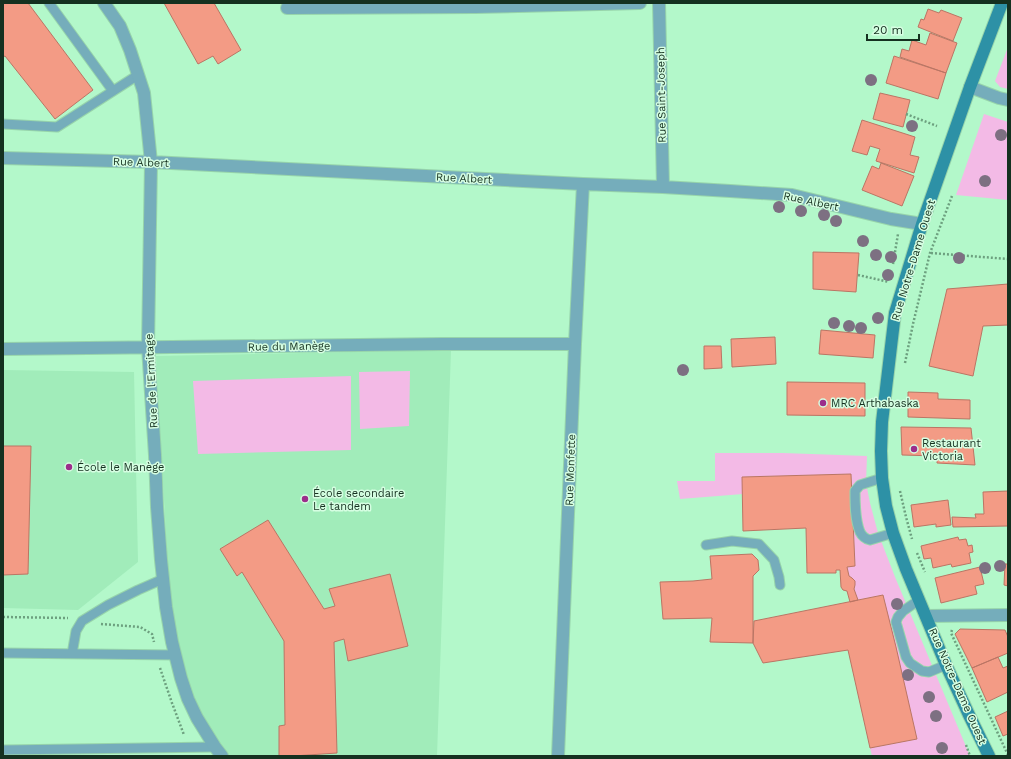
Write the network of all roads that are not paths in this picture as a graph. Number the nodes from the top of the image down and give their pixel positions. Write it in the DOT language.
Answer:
graph roads {
  1 [pos="49,3"];
  2 [pos="104,3"];
  3 [pos="640,3"];
  4 [pos="659,3"];
  5 [pos="1002,3"];
  6 [pos="475,5"];
  7 [pos="287,8"];
  8 [pos="138,75"];
  9 [pos="970,87"];
  10 [pos="112,91"];
  11 [pos="1008,100"];
  12 [pos="3,124"];
  13 [pos="3,158"];
  14 [pos="151,162"];
  15 [pos="583,184"];
  16 [pos="663,187"];
  17 [pos="922,224"];
  18 [pos="575,344"];
  19 [pos="148,347"];
  20 [pos="3,349"];
  21 [pos="882,478"];
  22 [pos="893,533"];
  23 [pos="706,545"];
  24 [pos="163,579"];
  25 [pos="780,585"];
  26 [pos="919,600"];
  27 [pos="1008,615"];
  28 [pos="926,616"];
  29 [pos="3,653"];
  30 [pos="72,654"];
  31 [pos="176,655"];
  32 [pos="946,665"];
  33 [pos="3,750"];
  34 [pos="218,752"];
  35 [pos="558,756"];
  36 [pos="989,756"];
  1 -- 10 [label="lane"];
  2 -- 8 [label="street, Rue de l'Ermitage"];
  3 -- 6 [label="street"];
  4 -- 16 [label="street, Rue Saint-Joseph"];
  5 -- 9 [label="street, Rue Notre-Dame Ouest"];
  6 -- 7 [label="street"];
  8 -- 10 [label="lane"];
  8 -- 14 [label="street, Rue de l'Ermitage"];
  9 -- 11 [label="street"];
  9 -- 17 [label="street, Rue Notre-Dame Ouest"];
  10 -- 12 [label="lane"];
  13 -- 14 [label="street, Rue Albert"];
  14 -- 15 [label="street, Rue Albert"];
  14 -- 19 [label="street, Rue de l'Ermitage"];
  15 -- 16 [label="street, Rue Albert"];
  15 -- 18 [label="street, Rue Monfette"];
  16 -- 17 [label="street, Rue Albert"];
  17 -- 21 [label="street, Rue Notre-Dame Ouest"];
  18 -- 19 [label="street, Rue du Manège"];
  18 -- 35 [label="street, Rue Monfette"];
  19 -- 20 [label="street, Rue du Manège"];
  19 -- 24 [label="street, Rue de l'Ermitage"];
  21 -- 22 [label="street, Rue Notre-Dame Ouest"];
  21 -- 22 [label="lane"];
  22 -- 26 [label="street, Rue Notre-Dame Ouest"];
  23 -- 25 [label="lane"];
  24 -- 30 [label="lane"];
  24 -- 31 [label="street, Rue de l'Ermitage"];
  26 -- 28 [label="street, Rue Notre-Dame Ouest"];
  26 -- 32 [label="lane"];
  27 -- 28 [label="street"];
  28 -- 32 [label="street, Rue Notre-Dame Ouest"];
  29 -- 30 [label="lane"];
  30 -- 31 [label="lane"];
  31 -- 34 [label="street, Rue de l'Ermitage"];
  32 -- 36 [label="street, Rue Notre-Dame Ouest"];
  33 -- 34 [label="lane"];
}
